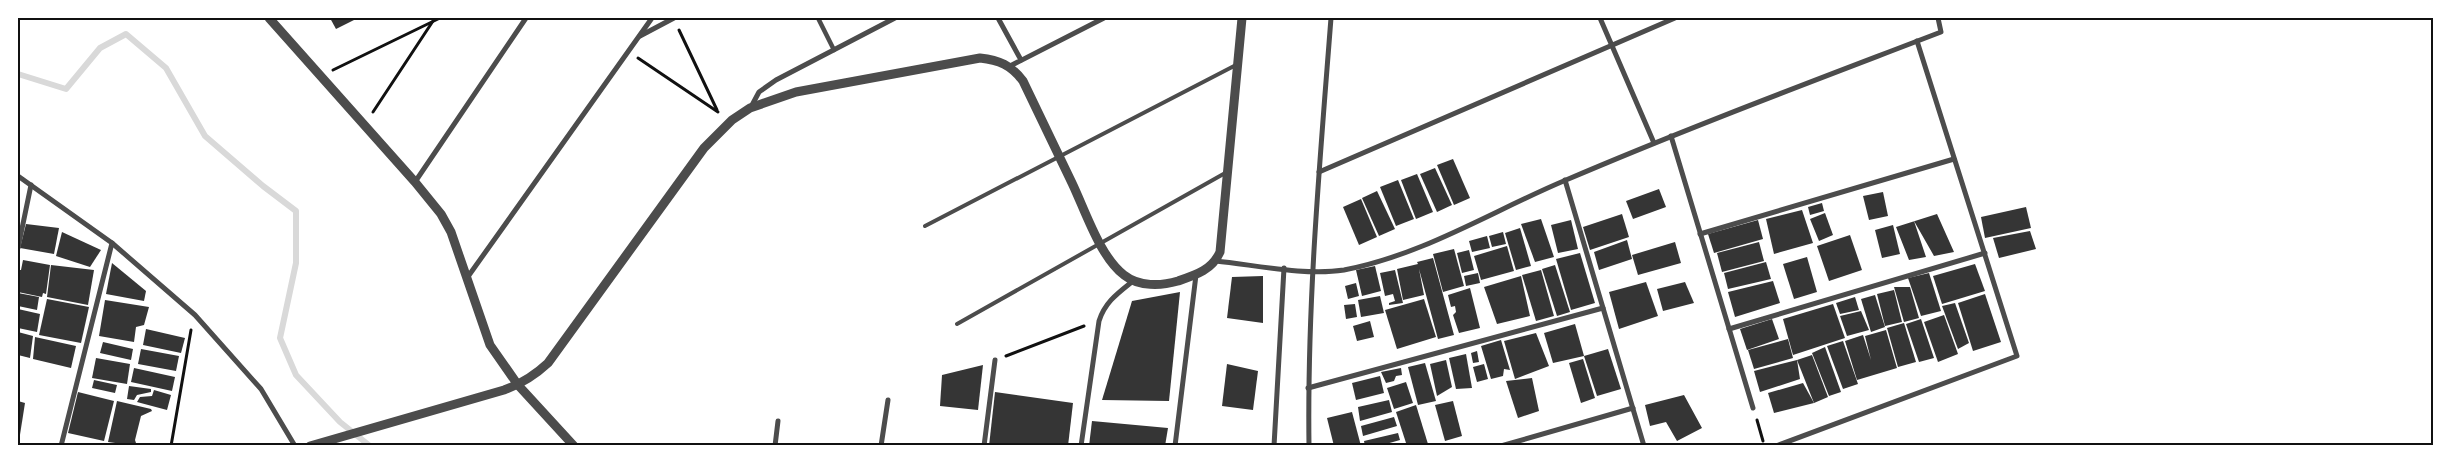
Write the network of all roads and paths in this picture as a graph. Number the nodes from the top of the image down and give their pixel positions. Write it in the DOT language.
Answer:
graph roads {
  1 [pos="268,18"];
  2 [pos="440,18"];
  3 [pos="526,18"];
  4 [pos="652,18"];
  5 [pos="674,18"];
  6 [pos="818,18"];
  7 [pos="895,18"];
  8 [pos="998,18"];
  9 [pos="1104,18"];
  10 [pos="1242,18"];
  11 [pos="1331,18"];
  12 [pos="1600,18"];
  13 [pos="1675,18"];
  14 [pos="1938,18"];
  15 [pos="433,21"];
  16 [pos="640,36"];
  17 [pos="1917,41"];
  18 [pos="1612,45"];
  19 [pos="834,50"];
  20 [pos="628,51"];
  21 [pos="1022,60"];
  22 [pos="1238,64"];
  23 [pos="1010,66"];
  24 [pos="322,76"];
  25 [pos="750,108"];
  26 [pos="717,111"];
  27 [pos="732,120"];
  28 [pos="365,125"];
  29 [pos="1671,136"];
  30 [pos="1654,143"];
  31 [pos="1060,156"];
  32 [pos="1954,159"];
  33 [pos="1228,171"];
  34 [pos="1319,172"];
  35 [pos="18,176"];
  36 [pos="1565,180"];
  37 [pos="416,182"];
  38 [pos="31,184"];
  39 [pos="925,226"];
  40 [pos="1700,234"];
  41 [pos="112,243"];
  42 [pos="1100,243"];
  43 [pos="18,248"];
  44 [pos="1985,253"];
  45 [pos="1216,261"];
  46 [pos="1284,268"];
  47 [pos="1312,271"];
  48 [pos="1196,275"];
  49 [pos="467,278"];
  50 [pos="1133,281"];
  51 [pos="1604,308"];
  52 [pos="195,315"];
  53 [pos="1099,321"];
  54 [pos="957,324"];
  55 [pos="1729,329"];
  56 [pos="995,360"];
  57 [pos="518,386"];
  58 [pos="1308,388"];
  59 [pos="888,400"];
  60 [pos="1633,408"];
  61 [pos="1753,408"];
  62 [pos="778,421"];
  63 [pos="60,446"];
  64 [pos="172,446"];
  65 [pos="295,446"];
  66 [pos="310,446"];
  67 [pos="574,446"];
  68 [pos="775,446"];
  69 [pos="880,446"];
  70 [pos="984,446"];
  71 [pos="1081,446"];
  72 [pos="1175,446"];
  73 [pos="1274,446"];
  74 [pos="1309,446"];
  75 [pos="1501,446"];
  76 [pos="1644,446"];
  77 [pos="1764,446"];
  78 [pos="1776,446"];
  1 -- 24 [label="street"];
  2 -- 15 [label="path"];
  3 -- 37 [label="street"];
  4 -- 16 [label="street"];
  5 -- 16 [label="street"];
  5 -- 26 [label="path"];
  6 -- 19 [label="street"];
  7 -- 19 [label="street"];
  8 -- 21 [label="street"];
  9 -- 21 [label="street"];
  10 -- 22 [label="street"];
  11 -- 34 [label="street"];
  12 -- 18 [label="street"];
  13 -- 18 [label="street"];
  14 -- 17 [label="street"];
  15 -- 24 [label="path"];
  15 -- 28 [label="path"];
  16 -- 20 [label="street"];
  17 -- 29 [label="street"];
  17 -- 32 [label="street"];
  18 -- 30 [label="street"];
  18 -- 34 [label="street"];
  19 -- 25 [label="street"];
  20 -- 26 [label="path"];
  20 -- 49 [label="street"];
  21 -- 23 [label="street"];
  22 -- 31 [label="lane"];
  22 -- 33 [label="street"];
  23 -- 25 [label="street"];
  23 -- 31 [label="street"];
  24 -- 28 [label="street"];
  25 -- 27 [label="street"];
  26 -- 27 [label="path"];
  27 -- 57 [label="street"];
  28 -- 37 [label="street"];
  29 -- 30 [label="street"];
  29 -- 40 [label="street"];
  30 -- 36 [label="street"];
  31 -- 39 [label="lane"];
  31 -- 42 [label="street"];
  32 -- 40 [label="street"];
  32 -- 44 [label="street"];
  33 -- 42 [label="lane"];
  33 -- 45 [label="street"];
  34 -- 47 [label="street"];
  35 -- 38 [label="street"];
  36 -- 47 [label="street"];
  36 -- 51 [label="street"];
  37 -- 49 [label="street"];
  38 -- 41 [label="street"];
  38 -- 43 [label="street"];
  40 -- 55 [label="street"];
  41 -- 52 [label="street"];
  41 -- 63 [label="street"];
  42 -- 50 [label="street"];
  42 -- 54 [label="lane"];
  44 -- 55 [label="street"];
  44 -- 78 [label="street"];
  45 -- 46 [label="street"];
  45 -- 48 [label="street"];
  46 -- 47 [label="street"];
  46 -- 73 [label="street"];
  47 -- 58 [label="street"];
  48 -- 50 [label="street"];
  48 -- 72 [label="street"];
  49 -- 57 [label="street"];
  50 -- 53 [label="street"];
  51 -- 58 [label="street"];
  51 -- 60 [label="street"];
  52 -- 64 [label="path"];
  52 -- 65 [label="street"];
  53 -- 56 [label="path"];
  53 -- 71 [label="street"];
  55 -- 61 [label="street"];
  56 -- 70 [label="street"];
  57 -- 66 [label="street"];
  57 -- 67 [label="street"];
  58 -- 74 [label="street"];
  59 -- 69 [label="street"];
  60 -- 75 [label="street"];
  60 -- 76 [label="street"];
  61 -- 77 [label="path"];
  62 -- 68 [label="street"];
}
